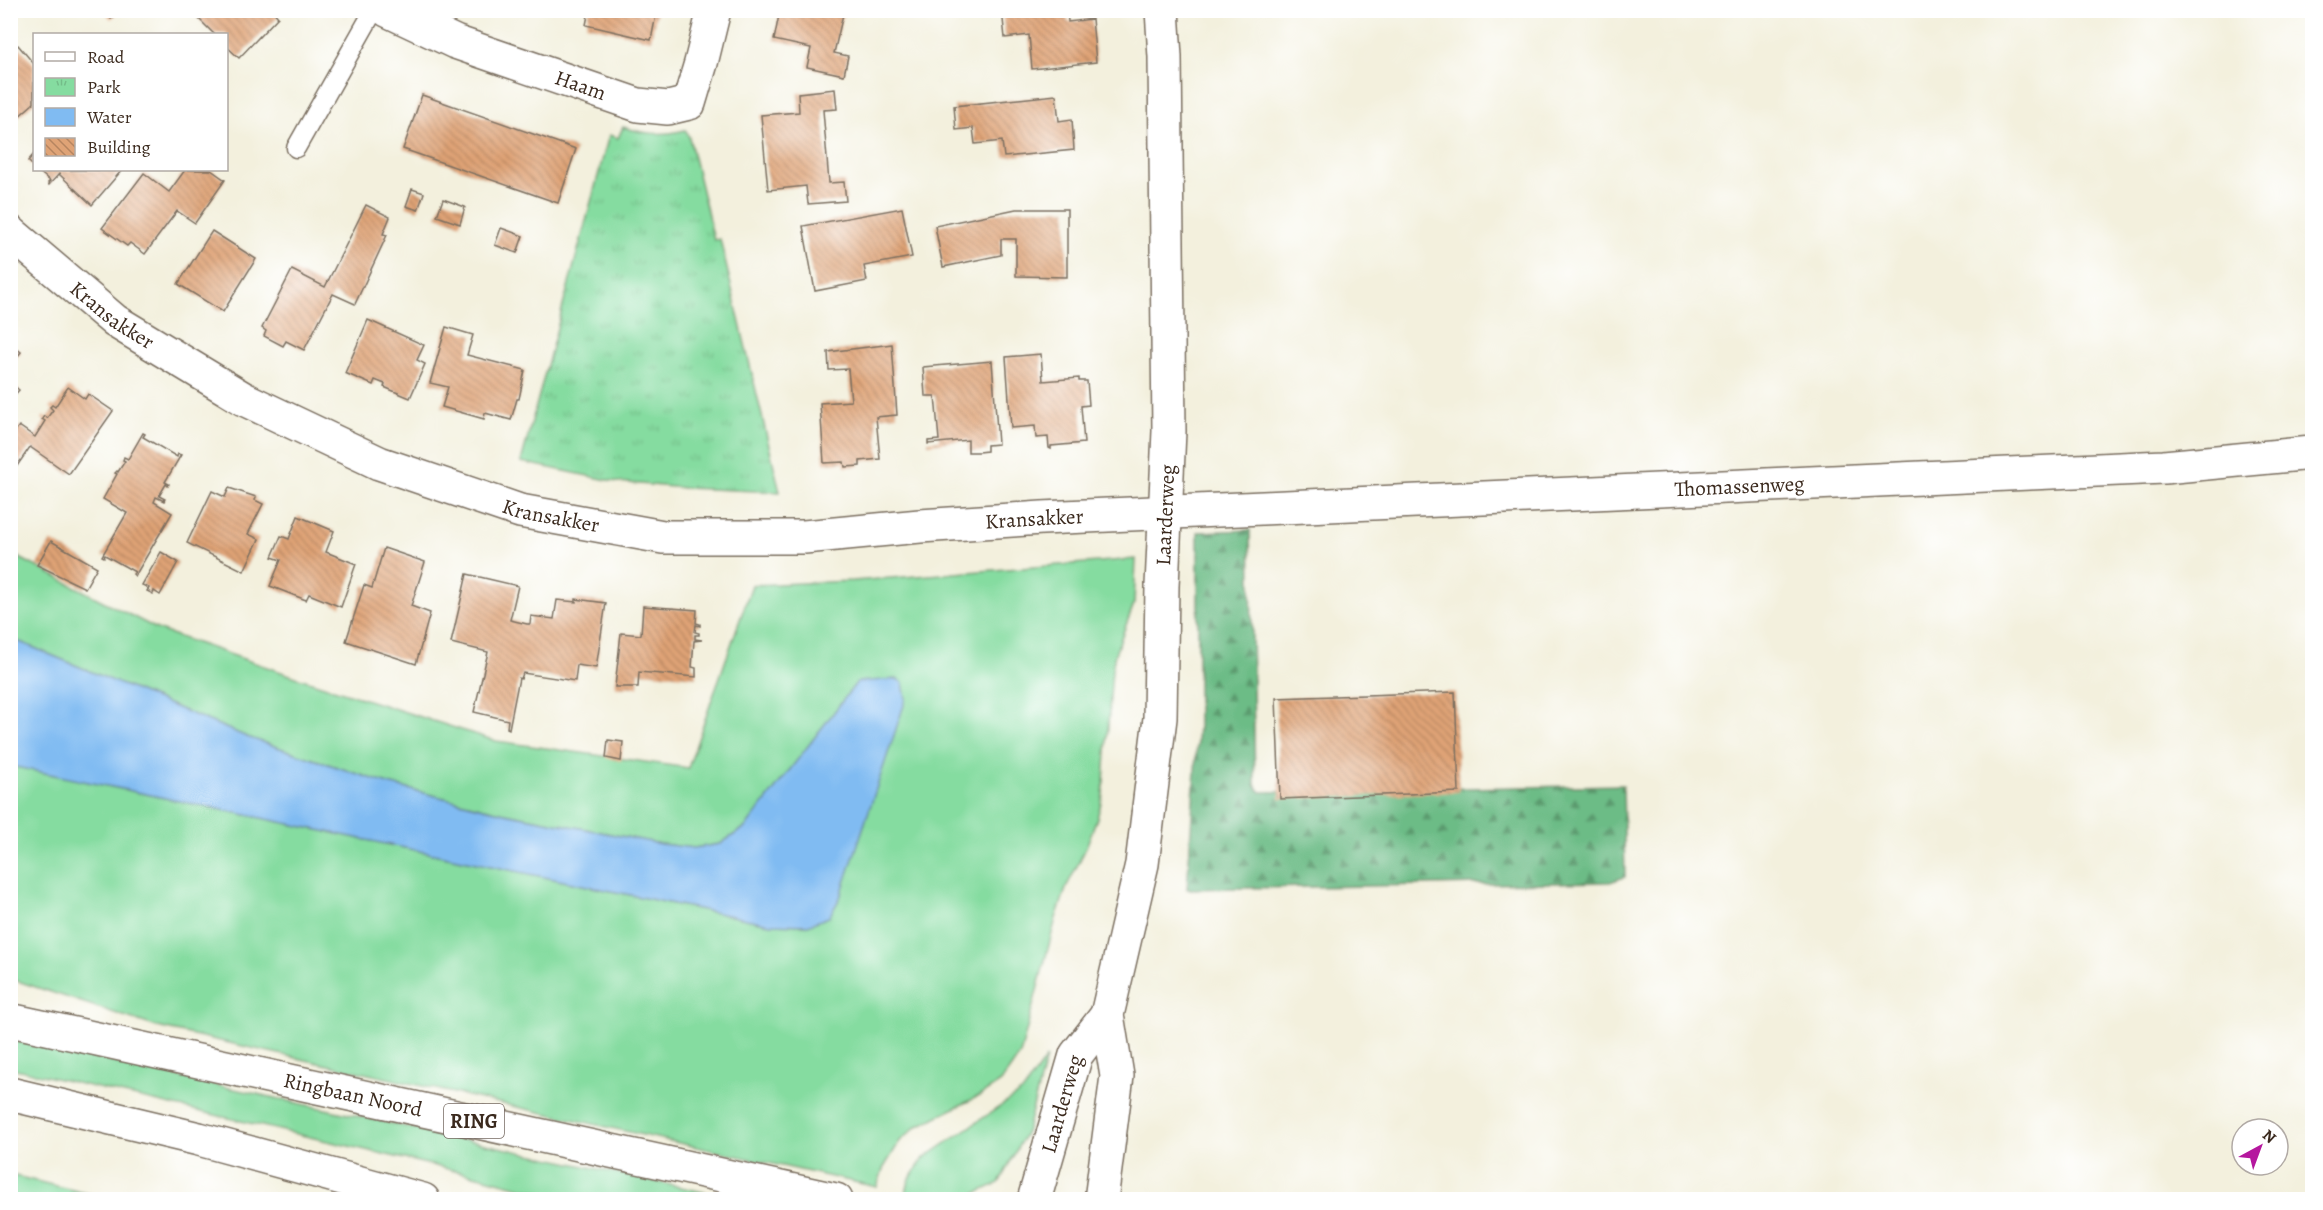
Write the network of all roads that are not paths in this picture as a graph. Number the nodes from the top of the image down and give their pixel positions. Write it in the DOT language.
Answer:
graph roads {
  1 [pos="374,10"];
  2 [pos="387,10"];
  3 [pos="714,10"];
  4 [pos="1162,10"];
  5 [pos="296,148"];
  6 [pos="10,232"];
  7 [pos="2313,453"];
  8 [pos="1166,513"];
  9 [pos="1107,1015"];
  10 [pos="10,1020"];
  11 [pos="10,1094"];
  12 [pos="423,1200"];
  13 [pos="836,1200"];
  14 [pos="1034,1200"];
  15 [pos="1101,1200"];
  1 -- 5 [label="lane"];
  2 -- 3 [label="street, Haam"];
  4 -- 8 [label="street, Laarderweg"];
  6 -- 8 [label="street, Kransakker"];
  7 -- 8 [label="street, Thomassenweg"];
  8 -- 9 [label="street, Laarderweg"];
  9 -- 14 [label="street, Laarderweg"];
  9 -- 15 [label="street, Laarderweg"];
  10 -- 13 [label="street, Ringbaan Noord / RING"];
  11 -- 12 [label="street"];
}
